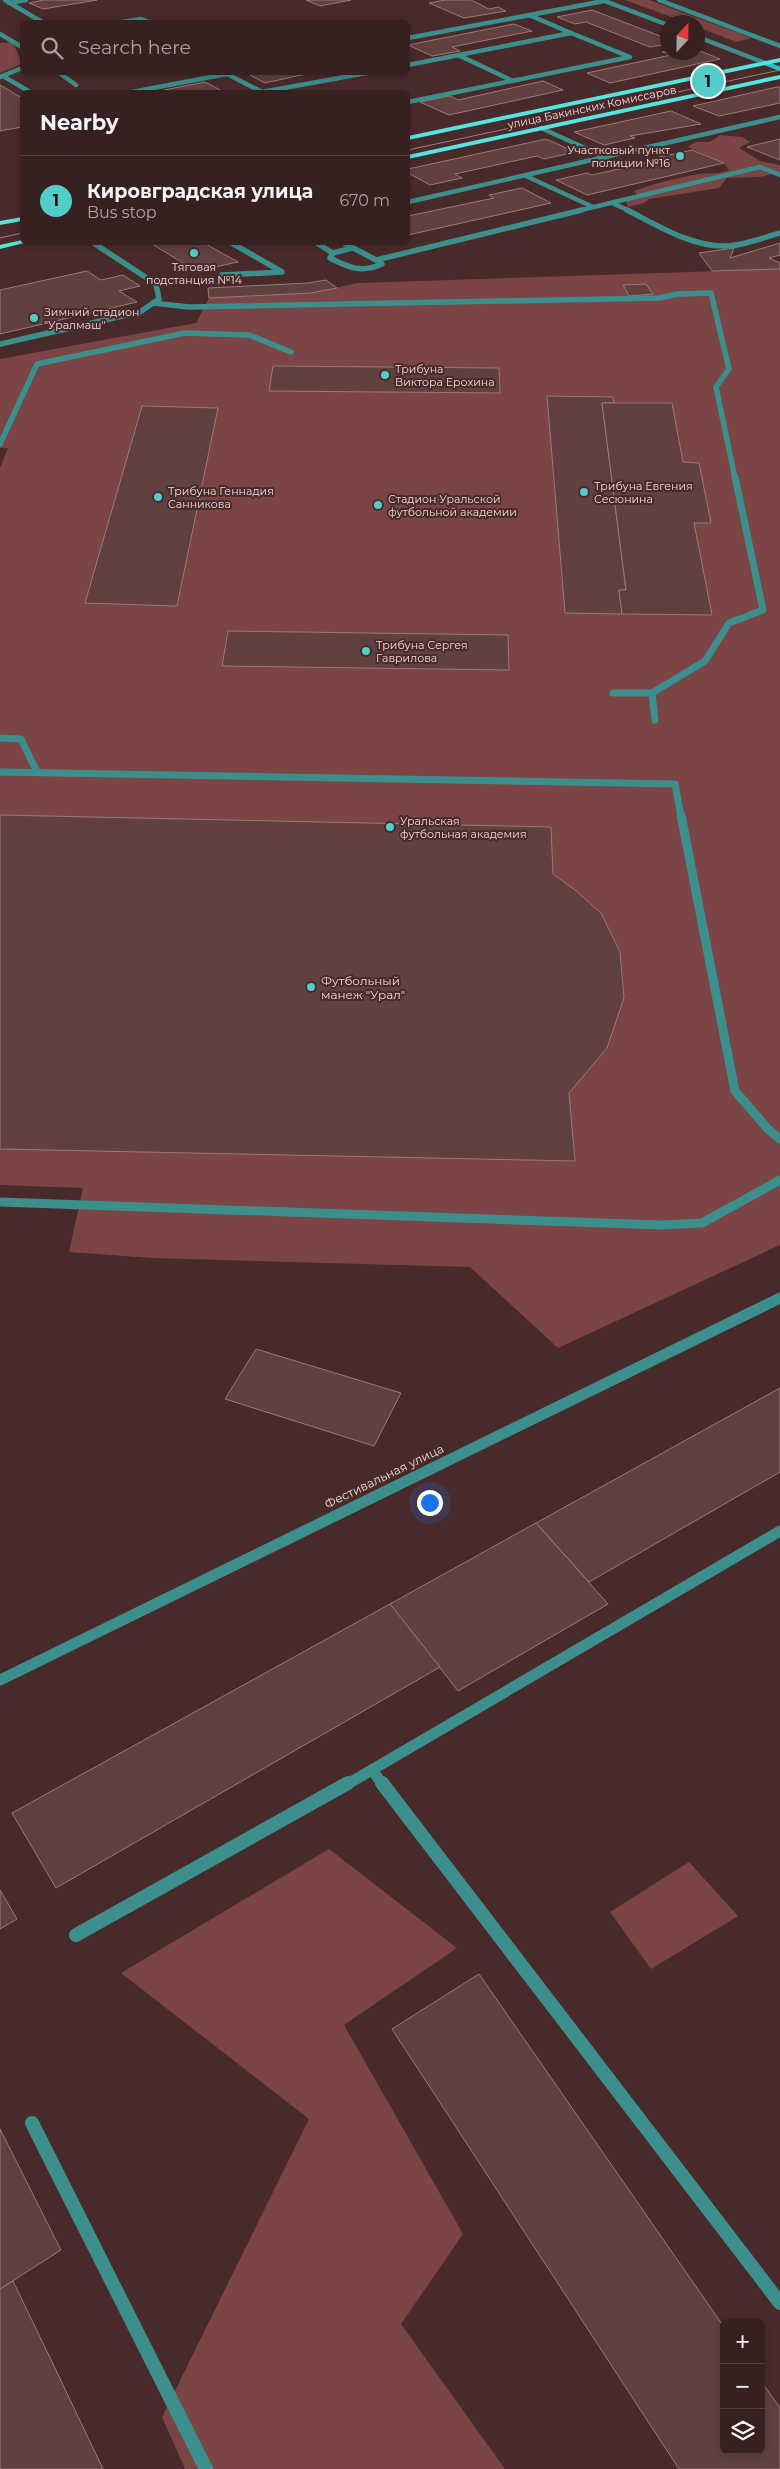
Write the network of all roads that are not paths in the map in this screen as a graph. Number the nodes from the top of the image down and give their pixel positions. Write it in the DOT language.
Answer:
graph roads {
  1 [pos="5,0"];
  2 [pos="26,0"];
  3 [pos="603,0"];
  4 [pos="659,0"];
  5 [pos="10,3"];
  6 [pos="529,15"];
  7 [pos="39,20"];
  8 [pos="660,22"];
  9 [pos="570,33"];
  10 [pos="0,34"];
  11 [pos="410,38"];
  12 [pos="705,40"];
  13 [pos="20,46"];
  14 [pos="780,46"];
  15 [pos="460,56"];
  16 [pos="780,60"];
  17 [pos="410,64"];
  18 [pos="765,64"];
  19 [pos="20,69"];
  20 [pos="780,70"];
  21 [pos="62,75"];
  22 [pos="222,75"];
  23 [pos="229,75"];
  24 [pos="356,75"];
  25 [pos="2,77"];
  26 [pos="780,77"];
  27 [pos="513,80"];
  28 [pos="76,85"];
  29 [pos="26,90"];
  30 [pos="143,90"];
  31 [pos="258,90"];
  32 [pos="273,90"];
  33 [pos="410,102"];
  34 [pos="780,117"];
  35 [pos="541,128"];
  36 [pos="410,138"];
  37 [pos="410,157"];
  38 [pos="607,158"];
  39 [pos="780,175"];
  40 [pos="526,176"];
  41 [pos="410,202"];
  42 [pos="612,202"];
  43 [pos="593,207"];
  44 [pos="20,219"];
  45 [pos="0,223"];
  46 [pos="780,233"];
  47 [pos="20,242"];
  48 [pos="97,245"];
  49 [pos="235,245"];
  50 [pos="320,245"];
  51 [pos="347,245"];
  52 [pos="0,247"];
  53 [pos="352,248"];
  54 [pos="333,253"];
  55 [pos="376,260"];
  56 [pos="222,276"];
  57 [pos="153,303"];
  58 [pos="0,344"];
  59 [pos="291,352"];
  60 [pos="0,444"];
  61 [pos="613,693"];
  62 [pos="652,693"];
  63 [pos="655,720"];
  64 [pos="0,738"];
  65 [pos="0,772"];
  66 [pos="37,772"];
  67 [pos="780,1139"];
  68 [pos="780,1180"];
  69 [pos="0,1202"];
  70 [pos="780,1298"];
  71 [pos="780,1531"];
  72 [pos="0,1680"];
  73 [pos="372,1770"];
  74 [pos="76,1935"];
  75 [pos="32,2122"];
  76 [pos="780,2303"];
  77 [pos="206,2469"];
  1 -- 5 [label="street"];
  2 -- 5 [label="street"];
  3 -- 6 [label="street"];
  3 -- 8 [label="street"];
  4 -- 14 [label="street"];
  5 -- 7 [label="street"];
  6 -- 9 [label="street"];
  6 -- 11 [label="street"];
  9 -- 15 [label="street"];
  9 -- 27 [label="street"];
  10 -- 13 [label="street"];
  12 -- 18 [label="street"];
  15 -- 17 [label="street"];
  15 -- 27 [label="street"];
  16 -- 18 [label="main road, улица Бакинских Комиссаров"];
  18 -- 20 [label="main road"];
  18 -- 36 [label="main road, улица Бакинских Комиссаров"];
  19 -- 25 [label="street"];
  21 -- 28 [label="street"];
  22 -- 30 [label="street"];
  23 -- 31 [label="street"];
  24 -- 32 [label="street"];
  25 -- 29 [label="street"];
  26 -- 35 [label="main road, улица Бакинских Комиссаров"];
  27 -- 33 [label="street"];
  34 -- 38 [label="street"];
  35 -- 37 [label="main road, улица Бакинских Комиссаров"];
  35 -- 38 [label="street"];
  38 -- 40 [label="street"];
  39 -- 42 [label="street"];
  40 -- 41 [label="street"];
  40 -- 43 [label="street"];
  42 -- 43 [label="street"];
  42 -- 46 [label="street"];
  43 -- 55 [label="street"];
  44 -- 45 [label="main road"];
  47 -- 52 [label="main road"];
  48 -- 57 [label="street"];
  49 -- 56 [label="street"];
  50 -- 54 [label="street"];
  51 -- 53 [label="street"];
  53 -- 54 [label="street"];
  53 -- 55 [label="street"];
  54 -- 55 [label="street"];
  57 -- 58 [label="street"];
  57 -- 62 [label="street"];
  59 -- 60 [label="street"];
  61 -- 62 [label="street"];
  62 -- 63 [label="street"];
  64 -- 66 [label="street"];
  65 -- 66 [label="street"];
  66 -- 67 [label="street"];
  68 -- 69 [label="street"];
  70 -- 72 [label="street, Фестивальная улица"];
  71 -- 73 [label="street"];
  73 -- 74 [label="street"];
  73 -- 76 [label="street"];
  75 -- 77 [label="street"];
}
